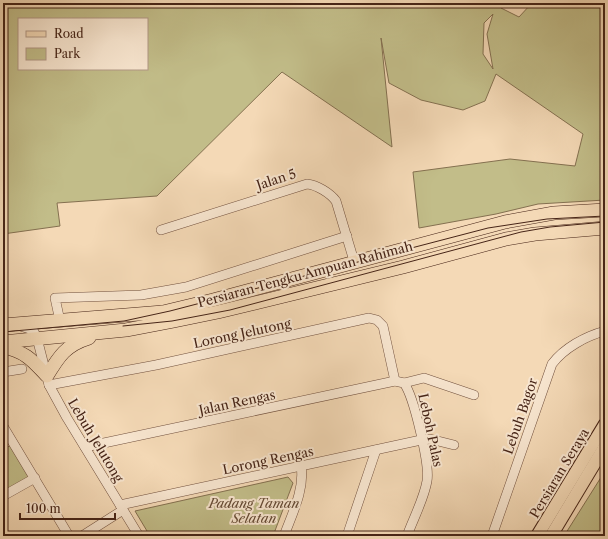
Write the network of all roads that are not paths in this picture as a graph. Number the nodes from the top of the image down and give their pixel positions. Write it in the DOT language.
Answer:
graph roads {
  1 [pos="605,210"];
  2 [pos="605,228"];
  3 [pos="161,230"];
  4 [pos="347,236"];
  5 [pos="354,261"];
  6 [pos="57,321"];
  7 [pos="8,325"];
  8 [pos="126,330"];
  9 [pos="605,331"];
  10 [pos="40,338"];
  11 [pos="3,342"];
  12 [pos="3,347"];
  13 [pos="22,369"];
  14 [pos="3,372"];
  15 [pos="48,381"];
  16 [pos="400,382"];
  17 [pos="474,395"];
  18 [pos="605,424"];
  19 [pos="3,426"];
  20 [pos="11,439"];
  21 [pos="421,440"];
  22 [pos="3,444"];
  23 [pos="454,445"];
  24 [pos="605,446"];
  25 [pos="85,447"];
  26 [pos="376,450"];
  27 [pos="602,457"];
  28 [pos="301,466"];
  29 [pos="34,478"];
  30 [pos="3,496"];
  31 [pos="122,508"];
  32 [pos="69,536"];
  33 [pos="82,536"];
  34 [pos="139,536"];
  35 [pos="284,536"];
  36 [pos="347,536"];
  37 [pos="407,536"];
  38 [pos="492,536"];
  39 [pos="537,536"];
  40 [pos="551,536"];
  1 -- 5 [label="highway, Persiaran Tengku Ampuan Rahimah"];
  2 -- 8 [label="highway, Persiaran Tengku Ampuan Rahimah"];
  3 -- 4 [label="street, Jalan 5"];
  4 -- 5 [label="street, Jalan 5"];
  4 -- 6 [label="street"];
  5 -- 6 [label="highway, Persiaran Tengku Ampuan Rahimah"];
  6 -- 7 [label="highway, Persiaran Tengku Ampuan Rahimah"];
  6 -- 10 [label="street"];
  7 -- 10 [label="street"];
  8 -- 10 [label="highway, Persiaran Tengku Ampuan Rahimah"];
  8 -- 15 [label="highway"];
  9 -- 38 [label="street, Lebuh Bagor"];
  10 -- 11 [label="highway, Persiaran Tengku Ampuan Rahimah"];
  10 -- 15 [label="street, Lebuh Jelutong"];
  12 -- 15 [label="highway"];
  13 -- 14 [label="street"];
  15 -- 16 [label="street, Lorong Jelutong"];
  15 -- 25 [label="street, Lebuh Jelutong"];
  16 -- 17 [label="street, Jalan Rengas"];
  16 -- 21 [label="street, Leboh Palas"];
  16 -- 25 [label="street, Jalan Rengas"];
  18 -- 39 [label="main road, Persiaran Seraya"];
  19 -- 20 [label="street"];
  20 -- 22 [label="street"];
  20 -- 29 [label="street"];
  21 -- 23 [label="street, Lorong Rengas"];
  21 -- 26 [label="street, Lorong Rengas"];
  21 -- 37 [label="street, Leboh Palas"];
  24 -- 27 [label="main road, Persiaran Seraya"];
  25 -- 31 [label="street, Lebuh Jelutong"];
  26 -- 28 [label="street, Lorong Rengas"];
  26 -- 36 [label="street"];
  27 -- 40 [label="main road, Persiaran Seraya"];
  28 -- 31 [label="street, Lorong Rengas"];
  28 -- 35 [label="street"];
  29 -- 30 [label="street"];
  29 -- 32 [label="street"];
  31 -- 33 [label="street, Lorong Rengas"];
  31 -- 34 [label="street, Lebuh Jelutong"];
}
